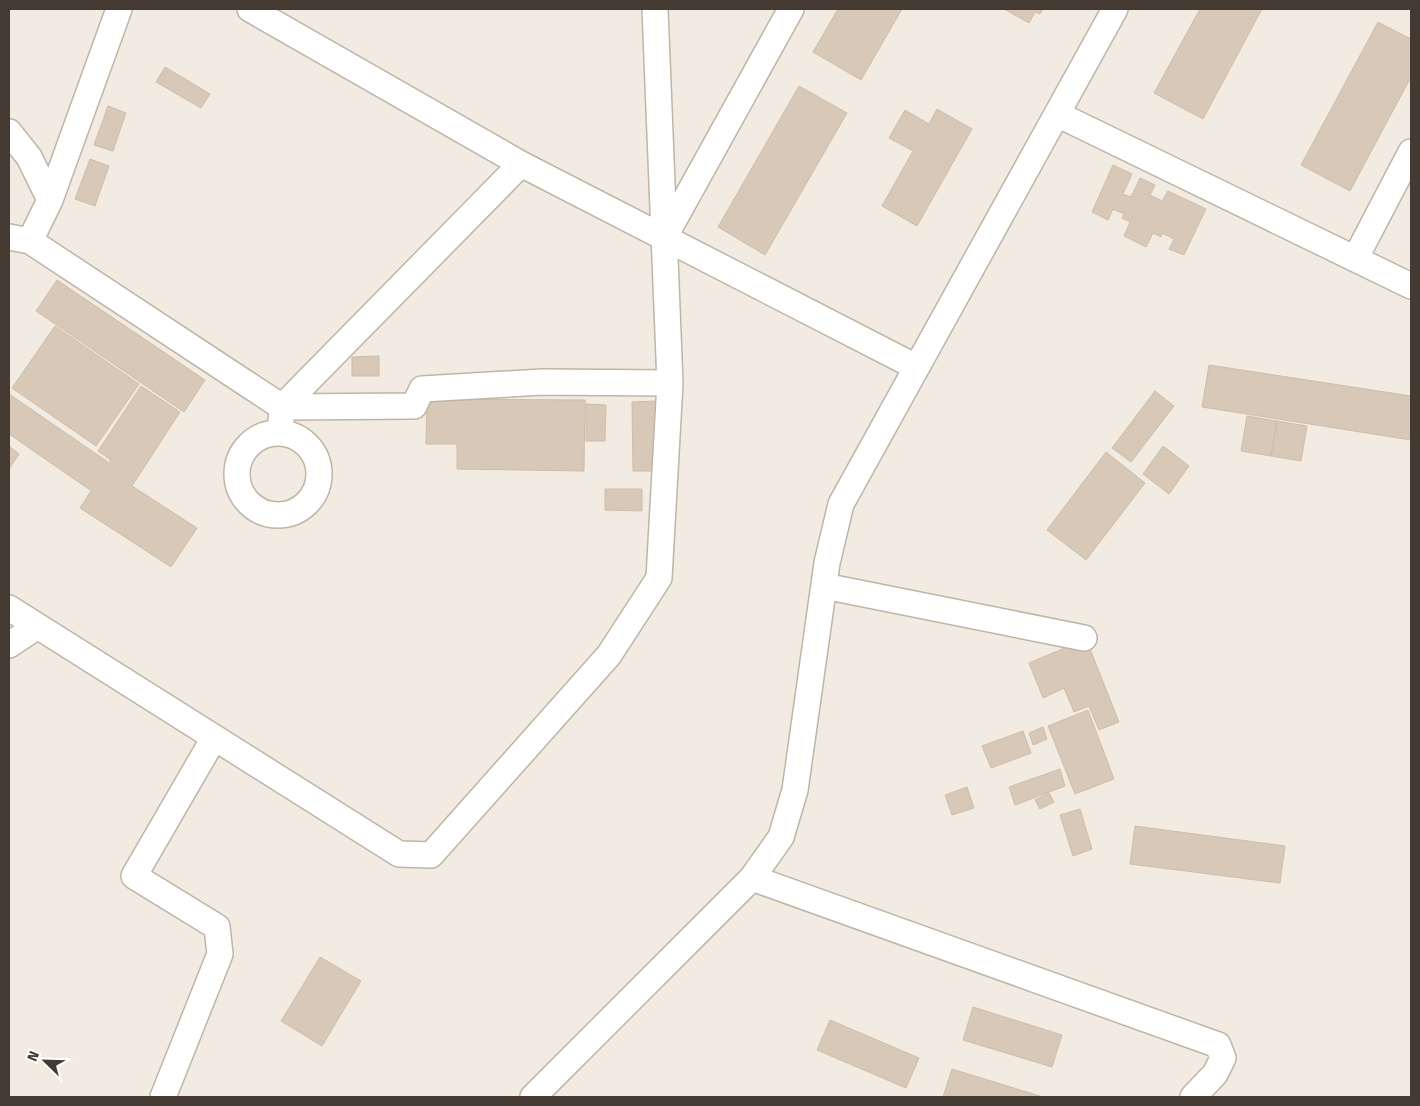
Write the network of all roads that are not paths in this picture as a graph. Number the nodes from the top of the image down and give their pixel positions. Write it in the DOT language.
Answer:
graph roads {
  1 [pos="119,9"];
  2 [pos="250,9"];
  3 [pos="655,9"];
  4 [pos="791,9"];
  5 [pos="1115,9"];
  6 [pos="1057,114"];
  7 [pos="9,132"];
  8 [pos="1411,152"];
  9 [pos="521,164"];
  10 [pos="50,200"];
  11 [pos="664,238"];
  12 [pos="19,239"];
  13 [pos="1355,259"];
  14 [pos="1411,286"];
  15 [pos="916,367"];
  16 [pos="670,383"];
  17 [pos="282,407"];
  18 [pos="280,433"];
  19 [pos="824,586"];
  20 [pos="9,608"];
  21 [pos="36,626"];
  22 [pos="1084,638"];
  23 [pos="9,645"];
  24 [pos="214,738"];
  25 [pos="752,878"];
  26 [pos="163,1097"];
  27 [pos="533,1097"];
  28 [pos="1193,1097"];
  1 -- 10 [label="street"];
  2 -- 9 [label="street"];
  3 -- 11 [label="street"];
  4 -- 11 [label="street"];
  5 -- 6 [label="street"];
  6 -- 13 [label="street"];
  6 -- 15 [label="street"];
  7 -- 10 [label="street"];
  8 -- 13 [label="street"];
  9 -- 11 [label="street"];
  9 -- 17 [label="street"];
  10 -- 12 [label="street"];
  11 -- 15 [label="street"];
  11 -- 16 [label="street"];
  12 -- 17 [label="street"];
  13 -- 14 [label="street"];
  15 -- 19 [label="street"];
  16 -- 17 [label="street"];
  16 -- 24 [label="street"];
  17 -- 18 [label="street"];
  19 -- 22 [label="street"];
  19 -- 25 [label="street"];
  20 -- 21 [label="street"];
  21 -- 23 [label="street"];
  21 -- 24 [label="street"];
  24 -- 26 [label="street"];
  25 -- 27 [label="street"];
  25 -- 28 [label="street"];
}
